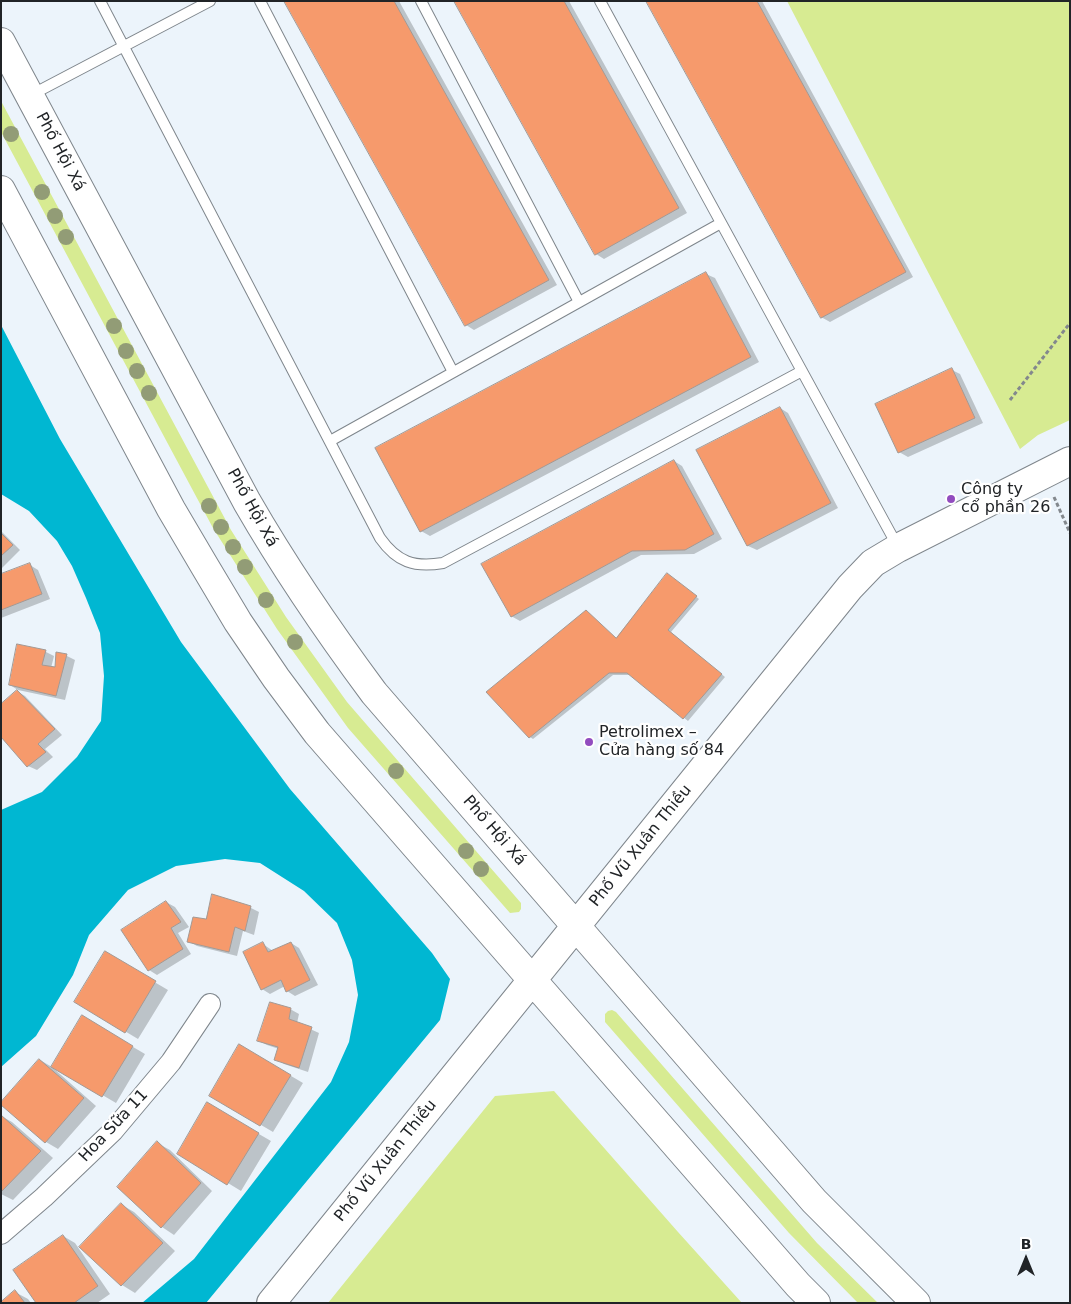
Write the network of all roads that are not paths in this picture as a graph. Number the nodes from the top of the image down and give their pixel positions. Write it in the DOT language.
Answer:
graph roads {
  1 [pos="100,1"];
  2 [pos="210,1"];
  3 [pos="260,1"];
  4 [pos="421,1"];
  5 [pos="600,1"];
  6 [pos="1,42"];
  7 [pos="124,47"];
  8 [pos="30,96"];
  9 [pos="1,190"];
  10 [pos="721,223"];
  11 [pos="579,302"];
  12 [pos="453,372"];
  13 [pos="802,372"];
  14 [pos="330,440"];
  15 [pos="1070,460"];
  16 [pos="898,548"];
  17 [pos="576,925"];
  18 [pos="532,980"];
  19 [pos="210,1004"];
  20 [pos="1,1234"];
  21 [pos="271,1303"];
  22 [pos="816,1303"];
  23 [pos="916,1303"];
  1 -- 7 [label="lane"];
  2 -- 7 [label="lane"];
  3 -- 12 [label="lane"];
  4 -- 11 [label="lane"];
  5 -- 10 [label="lane"];
  6 -- 8 [label="main road, Phố Hội Xá"];
  7 -- 8 [label="lane"];
  7 -- 14 [label="lane"];
  8 -- 17 [label="main road, Phố Hội Xá"];
  9 -- 18 [label="main road"];
  10 -- 11 [label="lane"];
  10 -- 13 [label="lane"];
  11 -- 12 [label="lane"];
  12 -- 14 [label="lane"];
  13 -- 14 [label="lane"];
  13 -- 16 [label="lane"];
  15 -- 16 [label="main road, Phố Vũ Xuân Thiều"];
  16 -- 17 [label="main road, Phố Vũ Xuân Thiều"];
  17 -- 18 [label="main road, Phố Vũ Xuân Thiều"];
  17 -- 23 [label="main road, Phố Hội Xá"];
  18 -- 21 [label="main road, Phố Vũ Xuân Thiều"];
  18 -- 22 [label="main road"];
  19 -- 20 [label="street, Hoa Sữa 11"];
}
